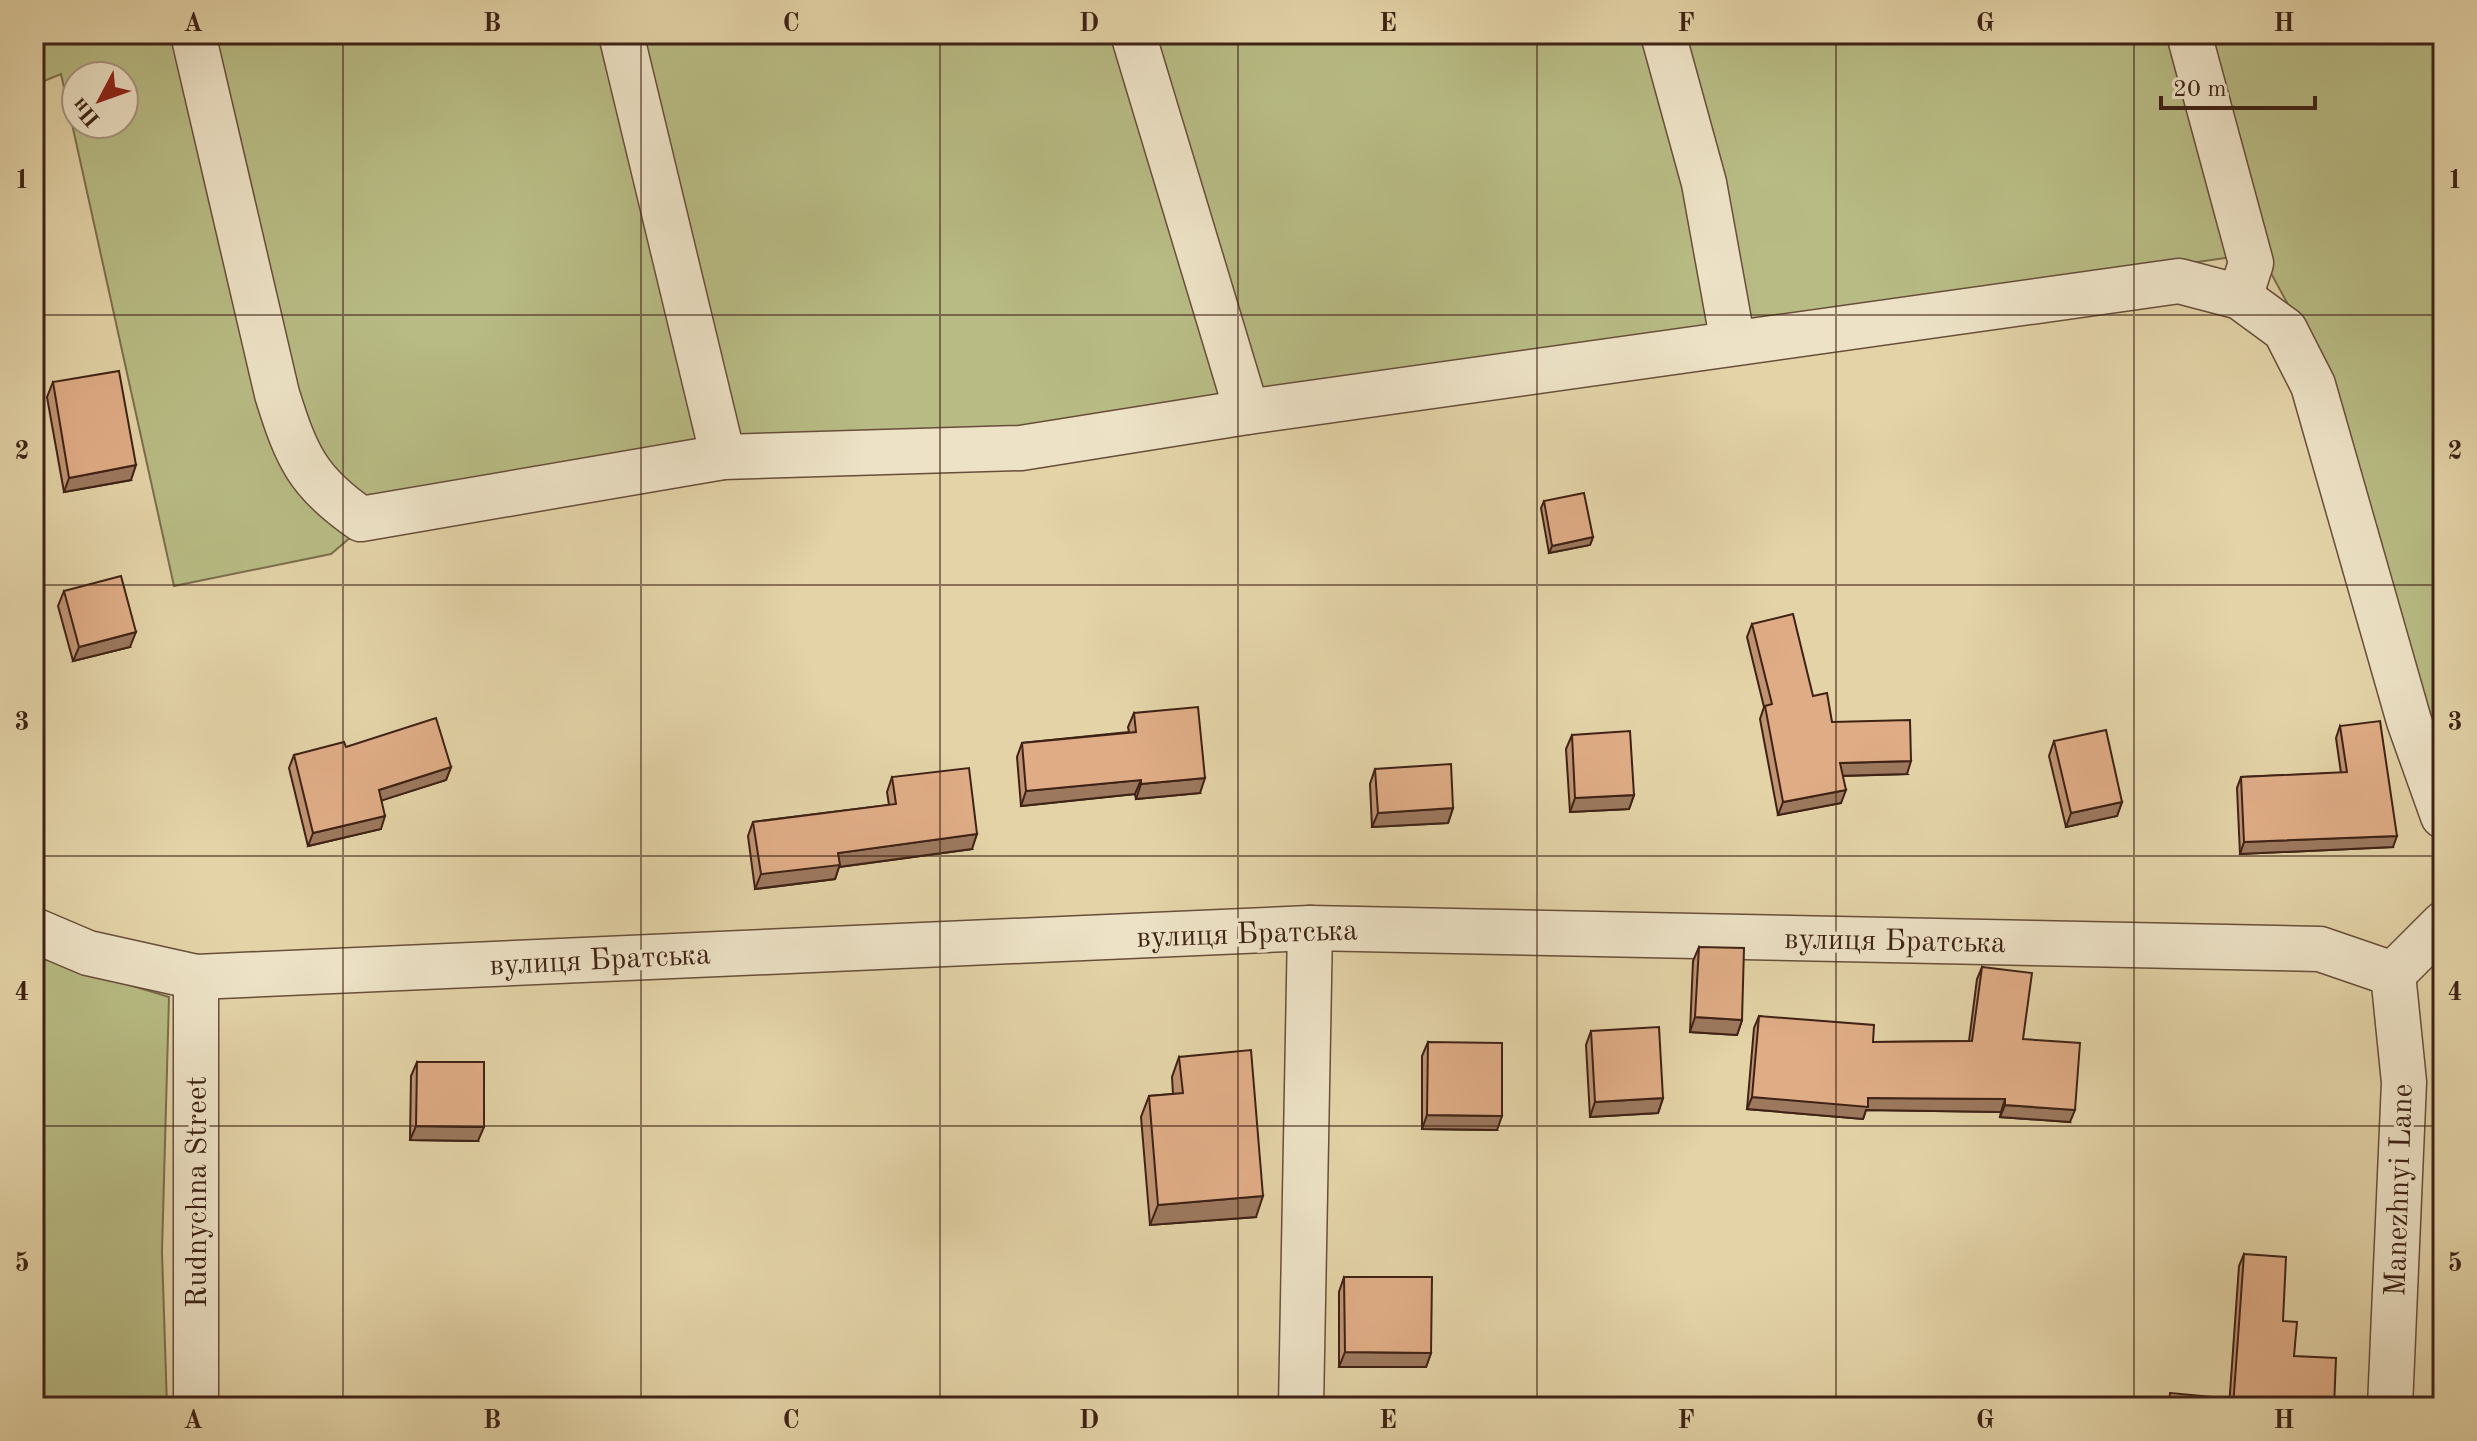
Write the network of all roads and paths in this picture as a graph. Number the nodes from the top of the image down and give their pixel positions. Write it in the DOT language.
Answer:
graph roads {
  1 [pos="193,34"];
  2 [pos="621,34"];
  3 [pos="1133,34"];
  4 [pos="1663,34"];
  5 [pos="2189,34"];
  6 [pos="2240,297"];
  7 [pos="1733,343"];
  8 [pos="1247,412"];
  9 [pos="723,457"];
  10 [pos="2443,816"];
  11 [pos="2443,924"];
  12 [pos="1310,928"];
  13 [pos="34,930"];
  14 [pos="2393,974"];
  15 [pos="196,977"];
  16 [pos="196,1407"];
  17 [pos="1301,1407"];
  18 [pos="2390,1407"];
  1 -- 9 [label="street"];
  2 -- 9 [label="street"];
  3 -- 8 [label="street"];
  4 -- 7 [label="street"];
  5 -- 6 [label="street"];
  6 -- 7 [label="street"];
  6 -- 10 [label="street"];
  7 -- 8 [label="street"];
  8 -- 9 [label="street"];
  11 -- 14 [label="street"];
  12 -- 14 [label="street, вулиця Братська"];
  12 -- 15 [label="street, вулиця Братська"];
  12 -- 17 [label="street"];
  13 -- 15 [label="street, вулиця Братська"];
  14 -- 18 [label="street, Manezhnyi Lane"];
  15 -- 16 [label="street, Rudnychna Street"];
}
